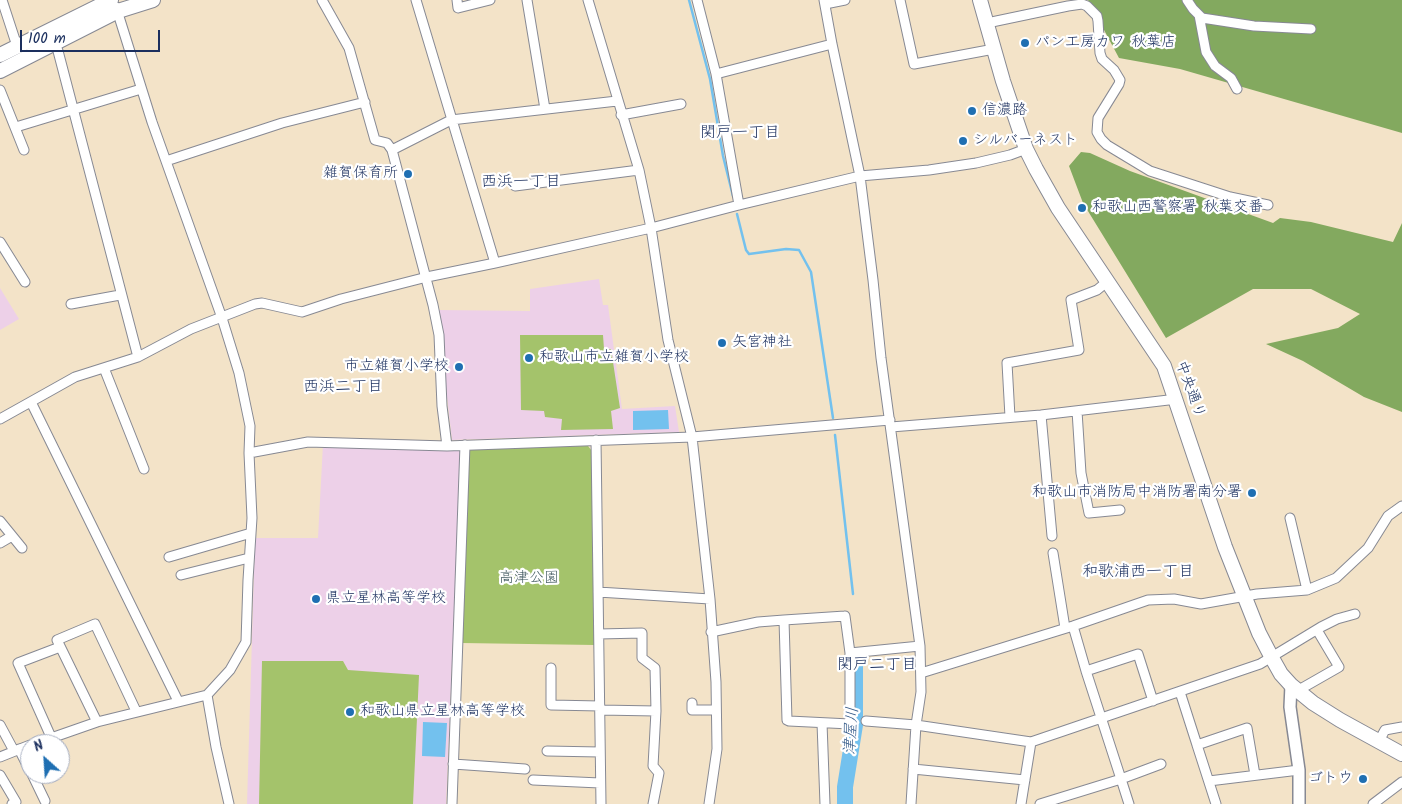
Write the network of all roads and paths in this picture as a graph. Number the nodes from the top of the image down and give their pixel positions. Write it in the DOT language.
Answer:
graph roads {
  1 [pos="2,0"];
  2 [pos="153,0"];
  3 [pos="322,0"];
  4 [pos="416,0"];
  5 [pos="457,0"];
  6 [pos="490,0"];
  7 [pos="528,0"];
  8 [pos="588,0"];
  9 [pos="697,0"];
  10 [pos="845,0"];
  11 [pos="900,0"];
  12 [pos="980,0"];
  13 [pos="1187,0"];
  14 [pos="825,2"];
  15 [pos="114,4"];
  16 [pos="1199,15"];
  17 [pos="987,23"];
  18 [pos="1311,29"];
  19 [pos="54,43"];
  20 [pos="832,44"];
  21 [pos="17,46"];
  22 [pos="994,49"];
  23 [pos="0,55"];
  24 [pos="0,71"];
  25 [pos="716,74"];
  26 [pos="141,88"];
  27 [pos="1237,89"];
  28 [pos="0,90"];
  29 [pos="617,101"];
  30 [pos="364,102"];
  31 [pos="681,104"];
  32 [pos="545,109"];
  33 [pos="73,110"];
  34 [pos="621,115"];
  35 [pos="451,120"];
  36 [pos="16,127"];
  37 [pos="1026,149"];
  38 [pos="24,150"];
  39 [pos="392,150"];
  40 [pos="166,161"];
  41 [pos="638,170"];
  42 [pos="860,176"];
  43 [pos="515,186"];
  44 [pos="739,204"];
  45 [pos="1268,205"];
  46 [pos="651,228"];
  47 [pos="0,242"];
  48 [pos="495,263"];
  49 [pos="427,277"];
  50 [pos="25,282"];
  51 [pos="1108,282"];
  52 [pos="120,295"];
  53 [pos="71,304"];
  54 [pos="222,318"];
  55 [pos="138,357"];
  56 [pos="104,368"];
  57 [pos="1177,399"];
  58 [pos="30,402"];
  59 [pos="1077,411"];
  60 [pos="1041,414"];
  61 [pos="1010,417"];
  62 [pos="0,419"];
  63 [pos="890,424"];
  64 [pos="692,437"];
  65 [pos="596,440"];
  66 [pos="465,445"];
  67 [pos="447,446"];
  68 [pos="249,453"];
  69 [pos="144,469"];
  70 [pos="1402,506"];
  71 [pos="1120,510"];
  72 [pos="1290,518"];
  73 [pos="0,520"];
  74 [pos="251,533"];
  75 [pos="12,536"];
  76 [pos="1052,536"];
  77 [pos="0,543"];
  78 [pos="22,548"];
  79 [pos="1053,553"];
  80 [pos="169,557"];
  81 [pos="249,558"];
  82 [pos="181,575"];
  83 [pos="1307,590"];
  84 [pos="598,592"];
  85 [pos="1244,596"];
  86 [pos="710,599"];
  87 [pos="1355,614"];
  88 [pos="784,620"];
  89 [pos="1069,627"];
  90 [pos="1316,630"];
  91 [pos="711,632"];
  92 [pos="599,634"];
  93 [pos="60,646"];
  94 [pos="920,646"];
  95 [pos="850,653"];
  96 [pos="1272,658"];
  97 [pos="551,668"];
  98 [pos="1086,671"];
  99 [pos="921,672"];
  100 [pos="1294,688"];
  101 [pos="1180,692"];
  102 [pos="207,695"];
  103 [pos="178,701"];
  104 [pos="1153,701"];
  105 [pos="692,703"];
  106 [pos="600,708"];
  107 [pos="716,710"];
  108 [pos="136,711"];
  109 [pos="656,711"];
  110 [pos="1101,718"];
  111 [pos="866,721"];
  112 [pos="97,722"];
  113 [pos="822,723"];
  114 [pos="0,725"];
  115 [pos="916,726"];
  116 [pos="1402,727"];
  117 [pos="49,734"];
  118 [pos="62,734"];
  119 [pos="1379,741"];
  120 [pos="1031,742"];
  121 [pos="1197,745"];
  122 [pos="20,749"];
  123 [pos="17,750"];
  124 [pos="547,751"];
  125 [pos="600,752"];
  126 [pos="1402,754"];
  127 [pos="20,755"];
  128 [pos="0,757"];
  129 [pos="453,764"];
  130 [pos="1161,764"];
  131 [pos="525,769"];
  132 [pos="913,769"];
  133 [pos="1299,770"];
  134 [pos="0,774"];
  135 [pos="1255,775"];
  136 [pos="1121,779"];
  137 [pos="533,780"];
  138 [pos="1025,780"];
  139 [pos="1209,781"];
  140 [pos="1402,782"];
  141 [pos="600,783"];
  142 [pos="37,784"];
  143 [pos="45,802"];
  144 [pos="12,804"];
  145 [pos="229,804"];
  146 [pos="452,804"];
  147 [pos="601,804"];
  148 [pos="653,804"];
  149 [pos="709,804"];
  150 [pos="825,804"];
  151 [pos="911,804"];
  152 [pos="1021,804"];
  153 [pos="1040,804"];
  154 [pos="1129,804"];
  155 [pos="1216,804"];
  156 [pos="1300,804"];
  157 [pos="1373,804"];
  1 -- 21 [label="street"];
  2 -- 15 [label="main road"];
  3 -- 30 [label="street"];
  4 -- 35 [label="street"];
  5 -- 6 [label="street"];
  7 -- 32 [label="street"];
  8 -- 29 [label="street"];
  9 -- 25 [label="street"];
  10 -- 14 [label="street"];
  11 -- 22 [label="street"];
  12 -- 17 [label="main road, 中央通り"];
  13 -- 16 [label="street"];
  14 -- 20 [label="street"];
  15 -- 19 [label="main road"];
  15 -- 21 [label="main road"];
  15 -- 26 [label="street"];
  16 -- 18 [label="street"];
  16 -- 27 [label="street"];
  17 -- 22 [label="main road, 中央通り"];
  17 -- 45 [label="street"];
  19 -- 24 [label="main road"];
  19 -- 33 [label="street"];
  20 -- 25 [label="street"];
  20 -- 42 [label="street"];
  21 -- 23 [label="main road"];
  22 -- 37 [label="main road, 中央通り"];
  25 -- 44 [label="street"];
  26 -- 33 [label="street"];
  26 -- 40 [label="street"];
  28 -- 36 [label="street"];
  29 -- 32 [label="street"];
  29 -- 34 [label="street"];
  30 -- 39 [label="street"];
  30 -- 40 [label="street"];
  31 -- 34 [label="street"];
  32 -- 35 [label="street"];
  33 -- 36 [label="street"];
  33 -- 52 [label="street"];
  34 -- 41 [label="street"];
  35 -- 39 [label="street"];
  35 -- 48 [label="street"];
  36 -- 38 [label="street"];
  37 -- 42 [label="street"];
  37 -- 51 [label="main road, 中央通り"];
  39 -- 49 [label="street"];
  40 -- 54 [label="street"];
  41 -- 43 [label="street"];
  41 -- 46 [label="street"];
  42 -- 44 [label="street"];
  42 -- 63 [label="street"];
  44 -- 46 [label="street"];
  46 -- 48 [label="street"];
  46 -- 64 [label="street"];
  47 -- 50 [label="street"];
  48 -- 49 [label="street"];
  49 -- 54 [label="street"];
  49 -- 67 [label="street"];
  51 -- 57 [label="main road, 中央通り"];
  51 -- 61 [label="street"];
  52 -- 53 [label="street"];
  52 -- 55 [label="street"];
  54 -- 55 [label="street"];
  54 -- 68 [label="street"];
  55 -- 56 [label="street"];
  56 -- 58 [label="street"];
  56 -- 69 [label="street"];
  57 -- 59 [label="street"];
  57 -- 85 [label="main road, 中央通り"];
  58 -- 62 [label="street"];
  58 -- 103 [label="street"];
  59 -- 60 [label="street"];
  59 -- 71 [label="street"];
  60 -- 61 [label="street"];
  60 -- 76 [label="street"];
  61 -- 63 [label="street"];
  63 -- 64 [label="street"];
  63 -- 94 [label="street"];
  64 -- 65 [label="street"];
  64 -- 86 [label="street"];
  65 -- 66 [label="street"];
  65 -- 84 [label="street"];
  66 -- 67 [label="street"];
  66 -- 129 [label="street"];
  67 -- 68 [label="street"];
  68 -- 74 [label="street"];
  70 -- 83 [label="street"];
  72 -- 83 [label="street"];
  73 -- 75 [label="street"];
  74 -- 80 [label="street"];
  74 -- 81 [label="street"];
  75 -- 77 [label="street"];
  75 -- 78 [label="street"];
  79 -- 89 [label="street"];
  81 -- 82 [label="street"];
  81 -- 102 [label="street"];
  83 -- 85 [label="street"];
  84 -- 86 [label="street"];
  84 -- 92 [label="street"];
  85 -- 89 [label="street"];
  85 -- 96 [label="main road, 中央通り"];
  86 -- 91 [label="street"];
  87 -- 90 [label="street"];
  88 -- 91 [label="street"];
  88 -- 95 [label="street"];
  88 -- 113 [label="street"];
  89 -- 98 [label="street"];
  89 -- 99 [label="street"];
  90 -- 96 [label="street"];
  90 -- 100 [label="street"];
  91 -- 107 [label="street"];
  92 -- 106 [label="street"];
  92 -- 109 [label="street"];
  93 -- 108 [label="street"];
  93 -- 112 [label="street"];
  93 -- 117 [label="street"];
  94 -- 95 [label="street"];
  94 -- 99 [label="street"];
  95 -- 113 [label="street"];
  96 -- 100 [label="main road, 中央通り"];
  96 -- 101 [label="street"];
  97 -- 106 [label="street"];
  98 -- 104 [label="street"];
  98 -- 110 [label="street"];
  99 -- 115 [label="street"];
  100 -- 119 [label="main road, 中央通り"];
  100 -- 133 [label="street"];
  101 -- 104 [label="street"];
  101 -- 121 [label="street"];
  102 -- 103 [label="street"];
  102 -- 145 [label="street"];
  103 -- 108 [label="street"];
  104 -- 110 [label="street"];
  105 -- 107 [label="street"];
  106 -- 109 [label="street"];
  106 -- 125 [label="street"];
  107 -- 149 [label="street"];
  108 -- 112 [label="street"];
  109 -- 148 [label="street"];
  110 -- 120 [label="street"];
  110 -- 136 [label="street"];
  111 -- 115 [label="street"];
  112 -- 118 [label="street"];
  113 -- 150 [label="street"];
  114 -- 123 [label="street"];
  115 -- 120 [label="street"];
  115 -- 132 [label="street"];
  116 -- 119 [label="street"];
  119 -- 126 [label="main road, 中央通り"];
  120 -- 138 [label="street"];
  121 -- 135 [label="street"];
  121 -- 139 [label="street"];
  122 -- 123 [label="street"];
  123 -- 127 [label="street"];
  123 -- 128 [label="street"];
  124 -- 125 [label="street"];
  125 -- 141 [label="street"];
  129 -- 131 [label="street"];
  129 -- 146 [label="street"];
  130 -- 136 [label="street"];
  132 -- 138 [label="street"];
  132 -- 151 [label="street"];
  133 -- 135 [label="street"];
  133 -- 156 [label="street"];
  134 -- 144 [label="street"];
  135 -- 139 [label="street"];
  136 -- 153 [label="street"];
  136 -- 154 [label="street"];
  137 -- 141 [label="street"];
  138 -- 152 [label="street"];
  139 -- 155 [label="street"];
  140 -- 157 [label="street"];
  141 -- 147 [label="street"];
  142 -- 143 [label="street"];
}
